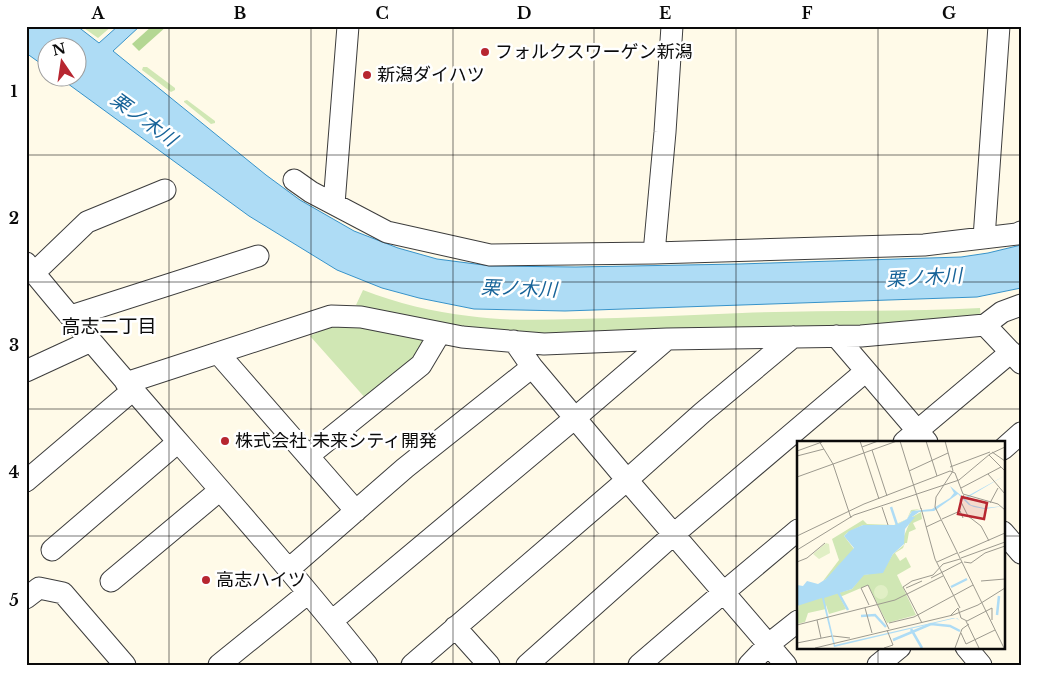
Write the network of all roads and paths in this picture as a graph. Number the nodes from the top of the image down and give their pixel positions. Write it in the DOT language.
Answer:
graph roads {
  1 [pos="348,26"];
  2 [pos="672,26"];
  3 [pos="999,26"];
  4 [pos="294,180"];
  5 [pos="165,190"];
  6 [pos="334,204"];
  7 [pos="1021,232"];
  8 [pos="984,238"];
  9 [pos="654,253"];
  10 [pos="258,256"];
  11 [pos="30,268"];
  12 [pos="1021,305"];
  13 [pos="71,316"];
  14 [pos="985,325"];
  15 [pos="440,332"];
  16 [pos="836,336"];
  17 [pos="793,337"];
  18 [pos="667,339"];
  19 [pos="514,340"];
  20 [pos="91,341"];
  21 [pos="218,353"];
  22 [pos="1016,357"];
  23 [pos="532,367"];
  24 [pos="26,371"];
  25 [pos="866,371"];
  26 [pos="129,386"];
  27 [pos="575,418"];
  28 [pos="916,439"];
  29 [pos="178,442"];
  30 [pos="308,456"];
  31 [pos="627,480"];
  32 [pos="26,481"];
  33 [pos="220,490"];
  34 [pos="356,511"];
  35 [pos="797,531"];
  36 [pos="674,534"];
  37 [pos="1004,534"];
  38 [pos="52,550"];
  39 [pos="1014,555"];
  40 [pos="289,569"];
  41 [pos="111,581"];
  42 [pos="724,592"];
  43 [pos="308,593"];
  44 [pos="26,598"];
  45 [pos="332,621"];
  46 [pos="797,622"];
  47 [pos="455,627"];
  48 [pos="769,644"];
  49 [pos="899,648"];
  50 [pos="967,648"];
  51 [pos="125,665"];
  52 [pos="219,665"];
  53 [pos="366,665"];
  54 [pos="412,665"];
  55 [pos="489,665"];
  56 [pos="527,665"];
  57 [pos="639,665"];
  58 [pos="749,665"];
  59 [pos="786,665"];
  60 [pos="878,665"];
  61 [pos="981,665"];
  1 -- 6 [label="street"];
  2 -- 9 [label="street"];
  3 -- 8 [label="street"];
  4 -- 6 [label="street"];
  5 -- 11 [label="street"];
  6 -- 9 [label="street"];
  7 -- 8 [label="street"];
  8 -- 9 [label="street"];
  10 -- 13 [label="street"];
  11 -- 13 [label="street"];
  12 -- 14 [label="street"];
  13 -- 20 [label="street"];
  14 -- 16 [label="street"];
  14 -- 22 [label="street"];
  15 -- 19 [label="street"];
  15 -- 21 [label="street"];
  15 -- 30 [label="street"];
  16 -- 17 [label="street"];
  16 -- 25 [label="street"];
  17 -- 18 [label="street"];
  17 -- 31 [label="street"];
  18 -- 19 [label="street"];
  18 -- 27 [label="street"];
  19 -- 23 [label="street"];
  20 -- 24 [label="street"];
  20 -- 26 [label="street"];
  21 -- 26 [label="street"];
  21 -- 30 [label="street"];
  22 -- 28 [label="street"];
  23 -- 27 [label="street"];
  23 -- 34 [label="street"];
  25 -- 28 [label="street"];
  25 -- 36 [label="street"];
  26 -- 29 [label="street"];
  26 -- 32 [label="street"];
  27 -- 31 [label="street"];
  27 -- 45 [label="street"];
  29 -- 33 [label="street"];
  29 -- 38 [label="street"];
  30 -- 34 [label="street"];
  31 -- 36 [label="street"];
  31 -- 47 [label="street"];
  33 -- 40 [label="street"];
  33 -- 41 [label="street"];
  34 -- 40 [label="street"];
  35 -- 42 [label="street"];
  36 -- 42 [label="street"];
  36 -- 56 [label="street"];
  37 -- 39 [label="street"];
  40 -- 43 [label="street"];
  42 -- 48 [label="street"];
  42 -- 57 [label="street"];
  43 -- 45 [label="street"];
  43 -- 52 [label="street"];
  44 -- 51 [label="street"];
  45 -- 53 [label="street"];
  46 -- 48 [label="street"];
  47 -- 54 [label="street"];
  47 -- 55 [label="street"];
  48 -- 58 [label="street"];
  48 -- 59 [label="street"];
  49 -- 60 [label="street"];
  50 -- 61 [label="street"];
}
